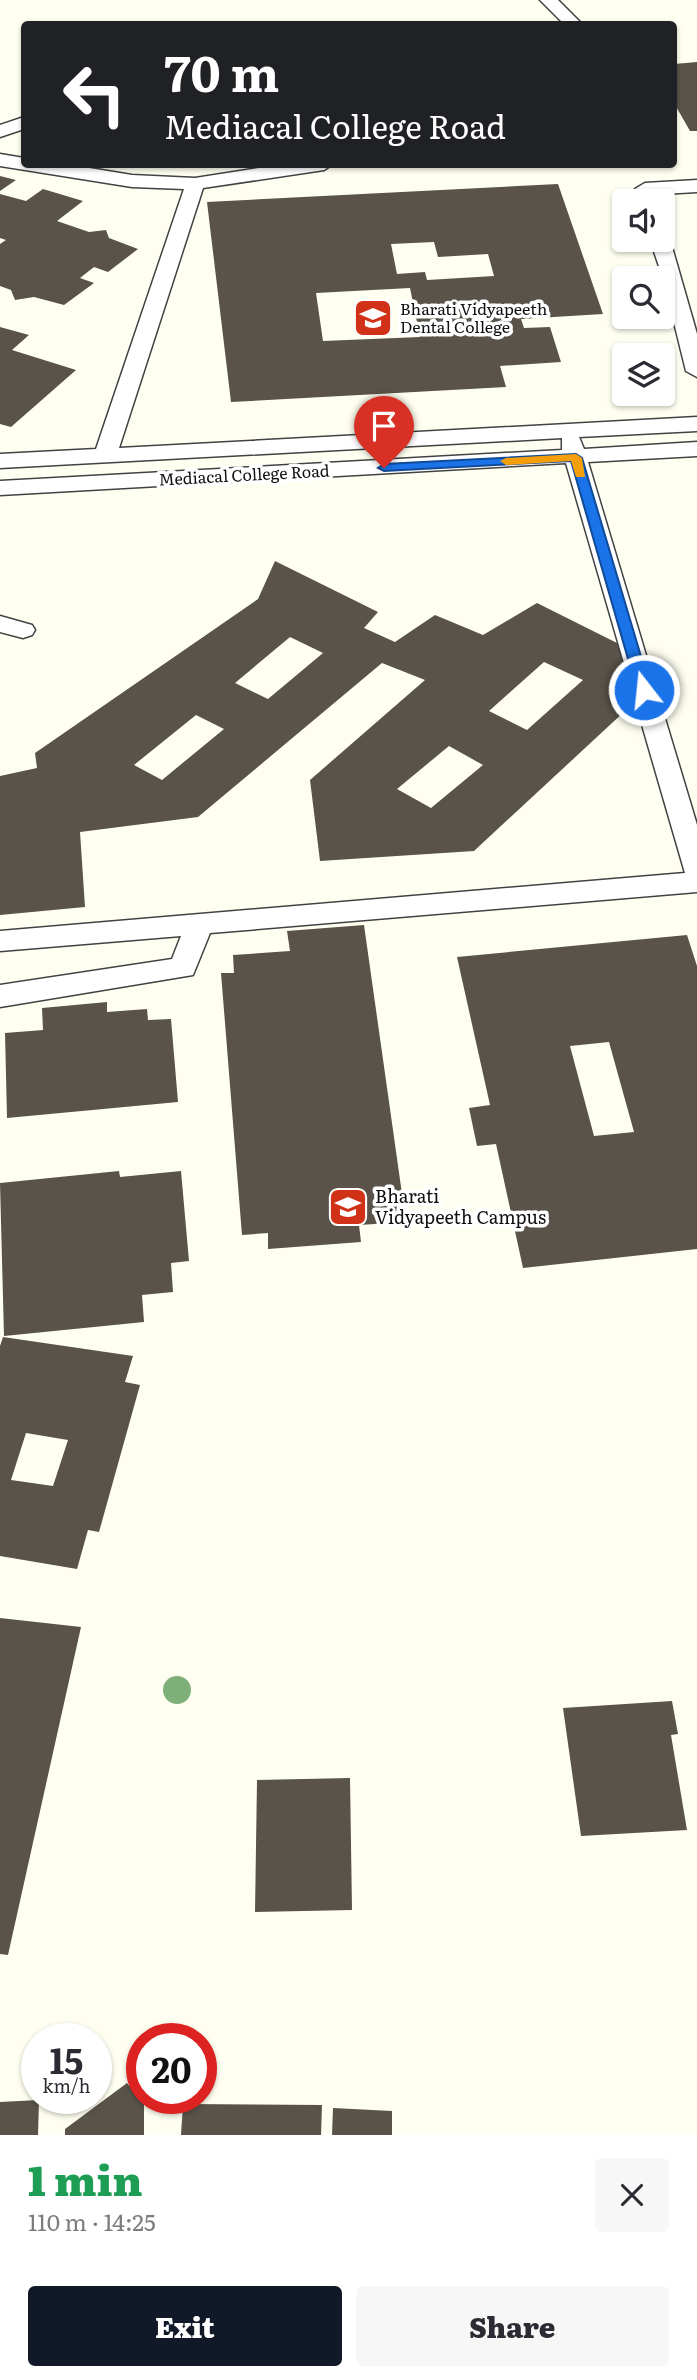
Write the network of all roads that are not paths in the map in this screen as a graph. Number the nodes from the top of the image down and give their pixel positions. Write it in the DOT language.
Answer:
graph roads {
  1 [pos="548,0"];
  2 [pos="570,21"];
  3 [pos="21,124"];
  4 [pos="0,132"];
  5 [pos="21,134"];
  6 [pos="0,160"];
  7 [pos="21,163"];
  8 [pos="50,168"];
  9 [pos="298,168"];
  10 [pos="638,168"];
  11 [pos="195,184"];
  12 [pos="697,186"];
  13 [pos="645,189"];
  14 [pos="675,190"];
  15 [pos="663,252"];
  16 [pos="697,371"];
  17 [pos="697,424"];
  18 [pos="568,433"];
  19 [pos="697,449"];
  20 [pos="105,456"];
  21 [pos="576,458"];
  22 [pos="0,461"];
  23 [pos="0,488"];
  24 [pos="697,871"];
  25 [pos="697,882"];
  26 [pos="199,924"];
  27 [pos="0,941"];
  28 [pos="0,996"];
  1 -- 2 [label="lane"];
  3 -- 4 [label="lane"];
  4 -- 5 [label="lane"];
  6 -- 7 [label="lane"];
  8 -- 11 [label="lane"];
  9 -- 11 [label="lane"];
  10 -- 13 [label="lane"];
  11 -- 20 [label="lane"];
  12 -- 14 [label="lane"];
  15 -- 16 [label="lane"];
  17 -- 18 [label="lane"];
  18 -- 20 [label="lane"];
  18 -- 21 [label="lane"];
  19 -- 21 [label="lane, Mediacal College Road"];
  20 -- 22 [label="lane"];
  21 -- 23 [label="lane, Mediacal College Road"];
  21 -- 24 [label="lane"];
  25 -- 26 [label="lane"];
  26 -- 27 [label="lane"];
  26 -- 28 [label="lane"];
}
